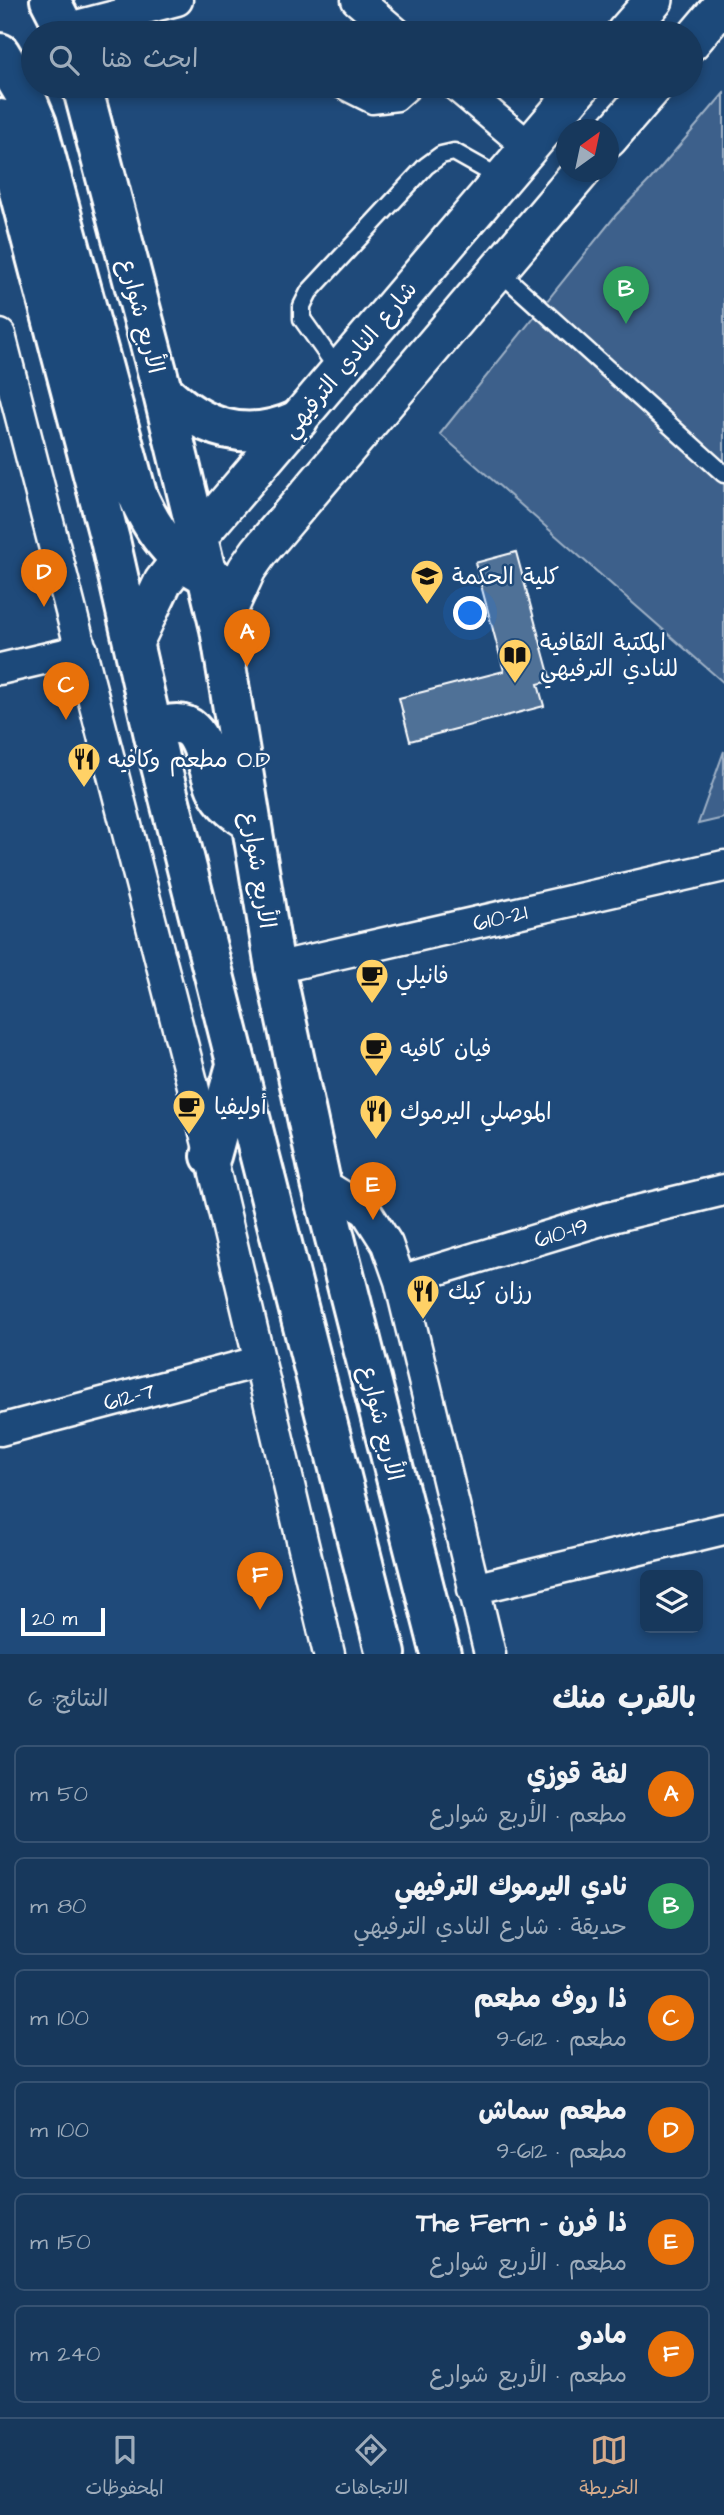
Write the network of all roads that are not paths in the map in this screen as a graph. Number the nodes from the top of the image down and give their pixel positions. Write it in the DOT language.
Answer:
graph roads {
  1 [pos="177,0"];
  2 [pos="357,0"];
  3 [pos="653,0"];
  4 [pos="724,3"];
  5 [pos="60,21"];
  6 [pos="382,21"];
  7 [pos="635,21"];
  8 [pos="703,28"];
  9 [pos="0,52"];
  10 [pos="21,88"];
  11 [pos="26,98"];
  12 [pos="85,98"];
  13 [pos="359,98"];
  14 [pos="402,98"];
  15 [pos="471,98"];
  16 [pos="571,98"];
  17 [pos="644,98"];
  18 [pos="0,119"];
  19 [pos="619,126"];
  20 [pos="529,147"];
  21 [pos="502,179"];
  22 [pos="573,182"];
  23 [pos="498,270"];
  24 [pos="0,335"];
  25 [pos="339,371"];
  26 [pos="162,390"];
  27 [pos="298,420"];
  28 [pos="724,474"];
  29 [pos="183,479"];
  30 [pos="137,494"];
  31 [pos="206,565"];
  32 [pos="134,643"];
  33 [pos="82,650"];
  34 [pos="0,670"];
  35 [pos="153,731"];
  36 [pos="251,822"];
  37 [pos="724,866"];
  38 [pos="275,968"];
  39 [pos="236,1065"];
  40 [pos="211,1156"];
  41 [pos="321,1183"];
  42 [pos="724,1190"];
  43 [pos="400,1281"];
  44 [pos="258,1362"];
  45 [pos="0,1430"];
  46 [pos="724,1529"];
  47 [pos="473,1589"];
  48 [pos="329,1654"];
  49 [pos="386,1654"];
  50 [pos="441,1654"];
  51 [pos="490,1654"];
  1 -- 5 [label="street"];
  2 -- 6 [label="street"];
  3 -- 7 [label="street"];
  4 -- 8 [label="street"];
  9 -- 10 [label="main road"];
  11 -- 30 [label="main road"];
  12 -- 26 [label="main road, الأربع شوارع"];
  13 -- 14 [label="lane"];
  15 -- 20 [label="street"];
  16 -- 20 [label="street, شارع النادي الترفيهي"];
  17 -- 19 [label="street"];
  18 -- 32 [label="main road"];
  20 -- 21 [label="street, شارع النادي الترفيهي"];
  21 -- 25 [label="street, شارع النادي الترفيهي"];
  21 -- 25 [label="lane"];
  22 -- 23 [label="street, شارع النادي الترفيهي"];
  23 -- 28 [label="lane"];
  23 -- 31 [label="street, شارع النادي الترفيهي"];
  24 -- 33 [label="street"];
  25 -- 27 [label="street, شارع النادي الترفيهي"];
  26 -- 27 [label="main road"];
  26 -- 29 [label="main road, الأربع شوارع"];
  27 -- 31 [label="street, شارع النادي الترفيهي"];
  29 -- 30 [label="main road"];
  29 -- 31 [label="main road, الأربع شوارع"];
  30 -- 31 [label="main road"];
  31 -- 32 [label="street, شارع النادي الترفيهي"];
  31 -- 36 [label="main road, الأربع شوارع"];
  32 -- 35 [label="main road"];
  33 -- 34 [label="street"];
  33 -- 40 [label="street"];
  35 -- 36 [label="main road"];
  35 -- 39 [label="main road"];
  36 -- 38 [label="main road, الأربع شوارع"];
  37 -- 38 [label="street, 610-21"];
  38 -- 41 [label="main road, الأربع شوارع"];
  39 -- 40 [label="main road"];
  39 -- 49 [label="main road"];
  40 -- 44 [label="street"];
  41 -- 43 [label="street"];
  41 -- 50 [label="main road, الأربع شوارع"];
  42 -- 43 [label="street, 610-19"];
  43 -- 47 [label="street"];
  44 -- 45 [label="street, 612-7"];
  44 -- 48 [label="street"];
  46 -- 47 [label="street"];
  47 -- 51 [label="street"];
}
